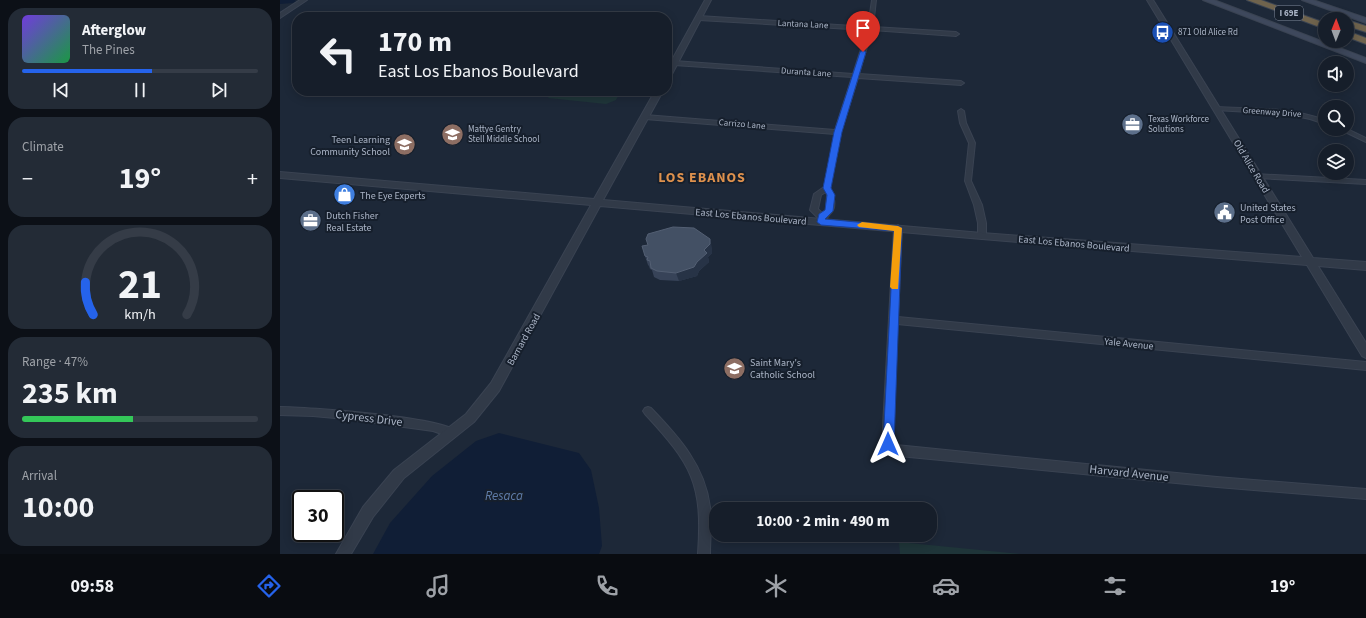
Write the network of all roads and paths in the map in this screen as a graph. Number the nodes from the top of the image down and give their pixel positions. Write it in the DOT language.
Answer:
graph roads {
  1 [pos="304,0"];
  2 [pos="708,0"];
  3 [pos="874,0"];
  4 [pos="1150,0"];
  5 [pos="1207,0"];
  6 [pos="1252,0"];
  7 [pos="1276,0"];
  8 [pos="1306,0"];
  9 [pos="1290,5"];
  10 [pos="1318,14"];
  11 [pos="1318,15"];
  12 [pos="280,16"];
  13 [pos="699,18"];
  14 [pos="1366,21"];
  15 [pos="1318,24"];
  16 [pos="1354,26"];
  17 [pos="870,28"];
  18 [pos="1366,30"];
  19 [pos="956,34"];
  20 [pos="1354,37"];
  21 [pos="1366,41"];
  22 [pos="1366,61"];
  23 [pos="674,63"];
  24 [pos="672,67"];
  25 [pos="855,75"];
  26 [pos="961,83"];
  27 [pos="656,96"];
  28 [pos="1217,109"];
  29 [pos="960,111"];
  30 [pos="645,117"];
  31 [pos="1318,120"];
  32 [pos="838,132"];
  33 [pos="1354,134"];
  34 [pos="1366,140"];
  35 [pos="280,175"];
  36 [pos="1257,176"];
  37 [pos="1366,182"];
  38 [pos="827,188"];
  39 [pos="597,203"];
  40 [pos="821,219"];
  41 [pos="898,228"];
  42 [pos="982,236"];
  43 [pos="1309,262"];
  44 [pos="1366,266"];
  45 [pos="893,320"];
  46 [pos="1366,353"];
  47 [pos="1366,366"];
  48 [pos="281,411"];
  49 [pos="648,411"];
  50 [pos="453,433"];
  51 [pos="1366,494"];
  52 [pos="343,554"];
  53 [pos="704,554"];
  1 -- 12 [label="street"];
  2 -- 13 [label="street"];
  3 -- 17 [label="street"];
  4 -- 28 [label="street, Old Alice Road"];
  5 -- 22 [label="main road"];
  6 -- 15 [label="highway, I 69E"];
  7 -- 9 [label="highway, I 69E"];
  8 -- 14 [label="main road"];
  9 -- 10 [label="highway"];
  9 -- 11 [label="highway, I 69E"];
  13 -- 17 [label="street, Lantana Lane"];
  13 -- 23 [label="street"];
  16 -- 18 [label="highway"];
  17 -- 19 [label="street, Lantana Lane"];
  17 -- 25 [label="street"];
  20 -- 21 [label="highway"];
  23 -- 24 [label="street"];
  23 -- 25 [label="street, Duranta Lane"];
  25 -- 26 [label="street, Duranta Lane"];
  25 -- 32 [label="street"];
  27 -- 30 [label="street, Barnard Road"];
  28 -- 31 [label="street, Greenway Drive"];
  28 -- 36 [label="street, Old Alice Road"];
  29 -- 42 [label="street"];
  30 -- 32 [label="street, Carrizo Lane"];
  30 -- 39 [label="street, Barnard Road"];
  32 -- 38 [label="street"];
  33 -- 34 [label="street"];
  35 -- 39 [label="street, East Los Ebanos Boulevard"];
  36 -- 37 [label="street"];
  36 -- 43 [label="street, Old Alice Road"];
  38 -- 40 [label="street"];
  38 -- 40 [label="street"];
  39 -- 40 [label="street, East Los Ebanos Boulevard"];
  39 -- 50 [label="street, Barnard Road"];
  40 -- 41 [label="street, East Los Ebanos Boulevard"];
  41 -- 42 [label="street, East Los Ebanos Boulevard"];
  41 -- 45 [label="street"];
  42 -- 43 [label="street, East Los Ebanos Boulevard"];
  43 -- 44 [label="street, East Los Ebanos Boulevard"];
  43 -- 46 [label="street, Old Alice Road"];
  45 -- 47 [label="street, Yale Avenue"];
  45 -- 51 [label="street, Harvard Avenue"];
  48 -- 50 [label="street, Cypress Drive"];
  49 -- 53 [label="street"];
  50 -- 52 [label="street, Barnard Road"];
}
